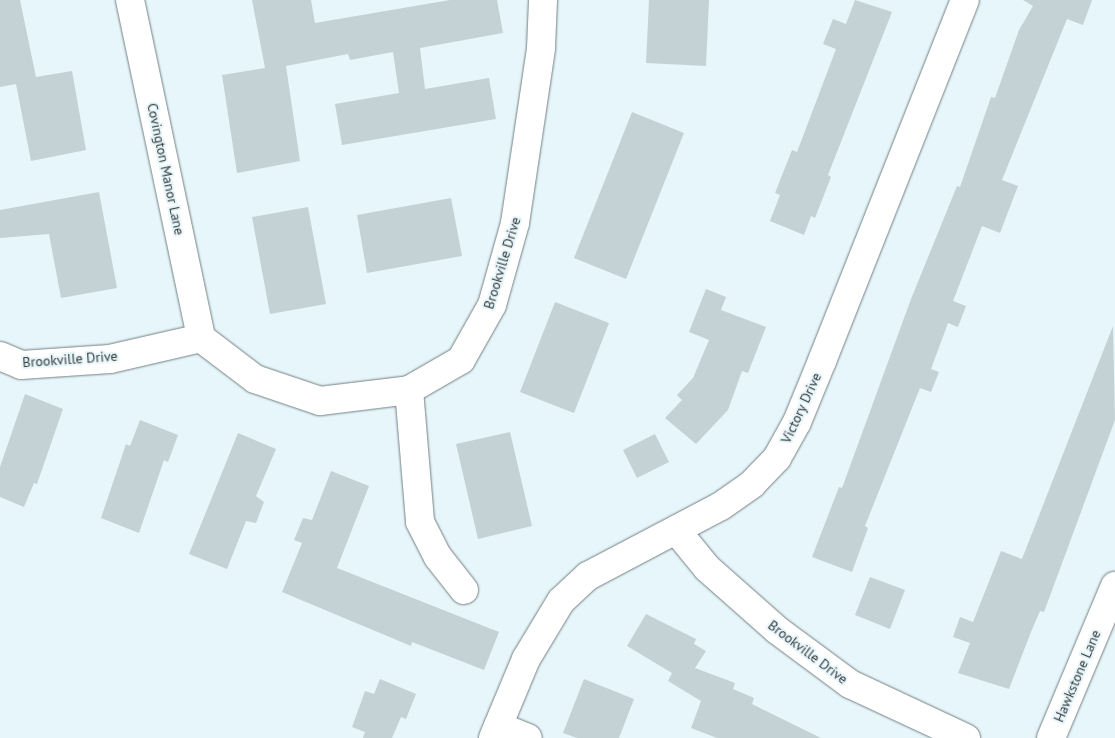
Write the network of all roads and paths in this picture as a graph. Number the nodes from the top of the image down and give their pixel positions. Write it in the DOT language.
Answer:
graph roads {
  1 [pos="130,0"];
  2 [pos="543,0"];
  3 [pos="965,0"];
  4 [pos="201,338"];
  5 [pos="0,356"];
  6 [pos="409,390"];
  7 [pos="676,530"];
  8 [pos="1115,586"];
  9 [pos="464,590"];
  10 [pos="495,732"];
  11 [pos="528,738"];
  12 [pos="966,738"];
  13 [pos="1051,738"];
  1 -- 4 [label="street, Covington Manor Lane"];
  2 -- 6 [label="street, Brookville Drive"];
  3 -- 7 [label="street, Victory Drive"];
  4 -- 5 [label="street, Brookville Drive"];
  4 -- 6 [label="street, Brookville Drive"];
  6 -- 9 [label="street"];
  7 -- 10 [label="street, Victory Drive"];
  7 -- 12 [label="street, Brookville Drive"];
  8 -- 13 [label="street, Hawkstone Lane"];
  10 -- 11 [label="street"];
}
